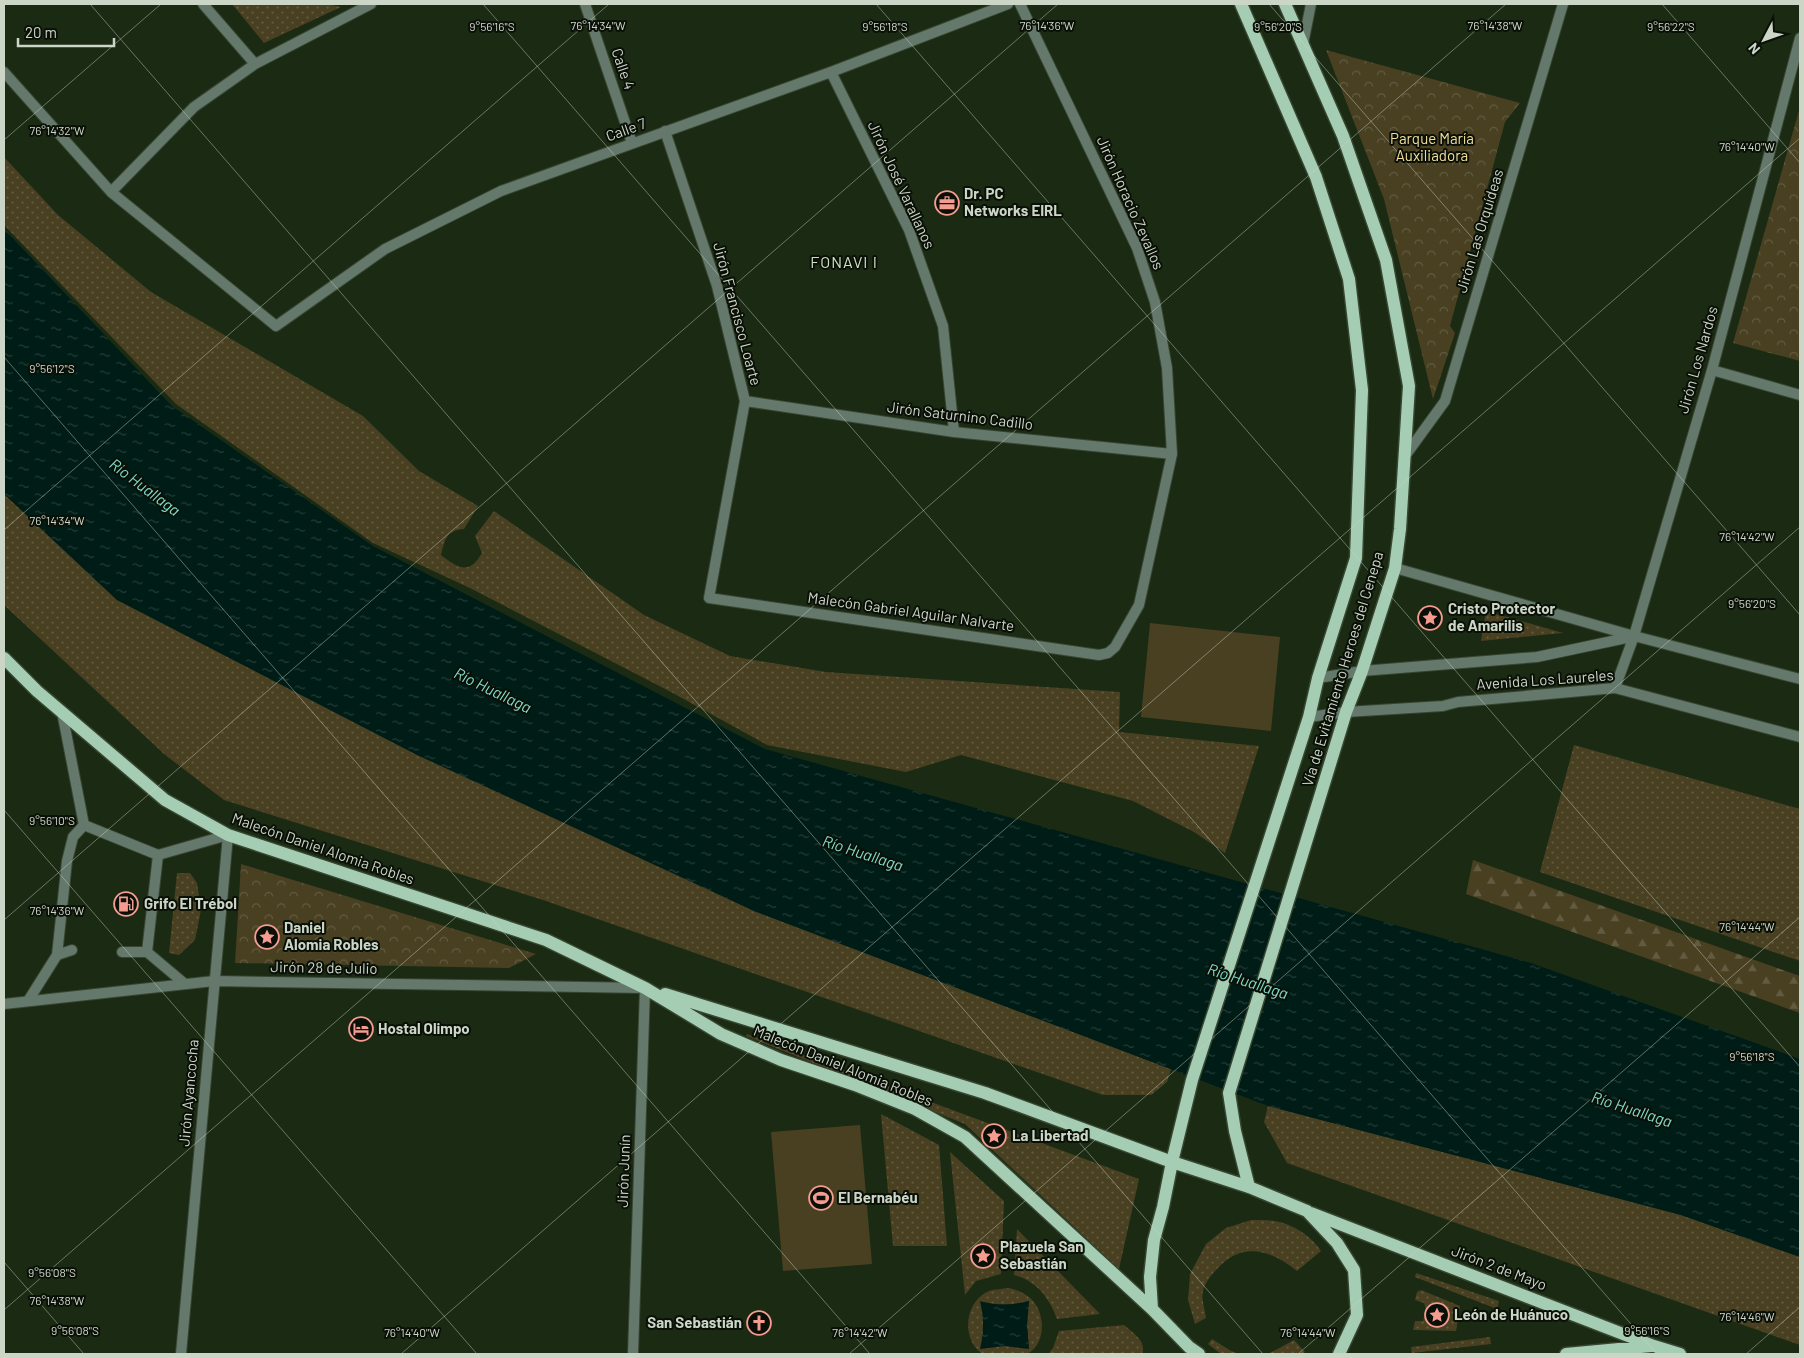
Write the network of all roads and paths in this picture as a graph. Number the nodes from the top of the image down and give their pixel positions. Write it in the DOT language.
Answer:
graph roads {
  1 [pos="203,4"];
  2 [pos="371,4"];
  3 [pos="585,4"];
  4 [pos="1008,4"];
  5 [pos="1020,4"];
  6 [pos="1241,4"];
  7 [pos="1285,4"];
  8 [pos="1311,4"];
  9 [pos="1563,4"];
  10 [pos="1800,38"];
  11 [pos="1302,45"];
  12 [pos="255,64"];
  13 [pos="4,72"];
  14 [pos="831,72"];
  15 [pos="665,131"];
  16 [pos="632,144"];
  17 [pos="111,192"];
  18 [pos="1712,370"];
  19 [pos="1800,395"];
  20 [pos="745,401"];
  21 [pos="954,432"];
  22 [pos="1172,454"];
  23 [pos="1405,456"];
  24 [pos="1395,568"];
  25 [pos="709,598"];
  26 [pos="1634,636"];
  27 [pos="1108,653"];
  28 [pos="4,658"];
  29 [pos="1362,671"];
  30 [pos="1318,678"];
  31 [pos="1800,679"];
  32 [pos="1615,688"];
  33 [pos="62,712"];
  34 [pos="1346,712"];
  35 [pos="1309,717"];
  36 [pos="1800,737"];
  37 [pos="84,825"];
  38 [pos="228,835"];
  39 [pos="158,855"];
  40 [pos="72,950"];
  41 [pos="122,952"];
  42 [pos="147,952"];
  43 [pos="57,955"];
  44 [pos="214,981"];
  45 [pos="185,984"];
  46 [pos="645,988"];
  47 [pos="28,1001"];
  48 [pos="4,1004"];
  49 [pos="1172,1162"];
  50 [pos="1249,1187"];
  51 [pos="1307,1211"];
  52 [pos="1152,1309"];
  53 [pos="1651,1350"];
  54 [pos="181,1354"];
  55 [pos="634,1354"];
  56 [pos="1199,1354"];
  57 [pos="1339,1354"];
  58 [pos="1566,1354"];
  59 [pos="1680,1354"];
  1 -- 12 [label="street"];
  2 -- 12 [label="street"];
  3 -- 16 [label="street, Calle 4"];
  4 -- 14 [label="street, Calle 7"];
  5 -- 22 [label="street, Jirón Horacio Zevallos"];
  6 -- 30 [label="main road, Vía de Evitamiento Heroes del Cenepa"];
  7 -- 11 [label="main road, Vía de Evitamiento Heroes del Cenepa"];
  8 -- 11 [label="street"];
  9 -- 23 [label="street, Jirón Las Orquídeas"];
  10 -- 18 [label="street, Jirón Los Nardos"];
  11 -- 23 [label="main road, Vía de Evitamiento Heroes del Cenepa"];
  12 -- 17 [label="street"];
  13 -- 17 [label="street"];
  14 -- 15 [label="street, Calle 7"];
  14 -- 21 [label="street, Jirón José Varallanos"];
  15 -- 16 [label="street, Calle 7"];
  15 -- 20 [label="street, Jirón Francisco Loarte"];
  16 -- 17 [label="street, Calle 7"];
  18 -- 19 [label="street"];
  18 -- 26 [label="street, Jirón Los Nardos"];
  20 -- 21 [label="street, Jirón Saturnino Cadillo"];
  20 -- 25 [label="street, Jirón Francisco Loarte"];
  21 -- 22 [label="street, Jirón Saturnino Cadillo"];
  22 -- 27 [label="street, Jirón Horacio Zevallos"];
  23 -- 24 [label="main road, Vía de Evitamiento Heroes del Cenepa"];
  24 -- 26 [label="street, Avenida Los Laureles"];
  24 -- 29 [label="main road, Vía de Evitamiento Heroes del Cenepa"];
  25 -- 27 [label="street, Malecón Gabriel Aguilar Nalvarte"];
  26 -- 29 [label="street, Avenida Los Laureles"];
  26 -- 31 [label="street, Avenida Los Laureles"];
  26 -- 32 [label="street, Jirón Los Nardos"];
  28 -- 33 [label="main road, Malecón Daniel Alomia Robles"];
  29 -- 30 [label="street, Avenida Los Laureles"];
  29 -- 34 [label="main road, Vía de Evitamiento Heroes del Cenepa"];
  30 -- 35 [label="main road, Vía de Evitamiento Heroes del Cenepa"];
  32 -- 34 [label="street, Avenida Los Laureles"];
  32 -- 36 [label="street, Avenida Los Laureles"];
  33 -- 37 [label="street"];
  33 -- 38 [label="main road, Malecón Daniel Alomia Robles"];
  34 -- 35 [label="street, Avenida Los Laureles"];
  34 -- 50 [label="main road, Vía de Evitamiento Heroes del Cenepa"];
  35 -- 49 [label="main road, Vía de Evitamiento Heroes del Cenepa"];
  37 -- 39 [label="street"];
  37 -- 43 [label="street"];
  38 -- 39 [label="street"];
  38 -- 44 [label="street, Jirón Ayancocha"];
  38 -- 46 [label="main road, Malecón Daniel Alomia Robles"];
  39 -- 42 [label="street"];
  40 -- 43 [label="street"];
  41 -- 42 [label="street"];
  42 -- 45 [label="street"];
  43 -- 47 [label="street"];
  44 -- 45 [label="street, Jirón 28 de Julio"];
  44 -- 46 [label="street, Jirón 28 de Julio"];
  44 -- 54 [label="street, Jirón Ayancocha"];
  45 -- 47 [label="street, Jirón 28 de Julio"];
  46 -- 49 [label="main road, Malecón Daniel Alomia Robles"];
  46 -- 52 [label="main road, Malecón Daniel Alomia Robles"];
  46 -- 55 [label="street, Jirón Junín"];
  47 -- 48 [label="street, Jirón 28 de Julio"];
  49 -- 50 [label="main road, Malecón Daniel Alomia Robles"];
  49 -- 52 [label="main road, Vía de Evitamiento Heroes del Cenepa"];
  50 -- 51 [label="main road, Jirón 2 de Mayo"];
  51 -- 53 [label="main road, Jirón 2 de Mayo"];
  51 -- 57 [label="main road"];
  52 -- 56 [label="main road, Malecón Daniel Alomia Robles"];
  53 -- 58 [label="main road"];
  53 -- 59 [label="main road, Jirón 2 de Mayo"];
}
